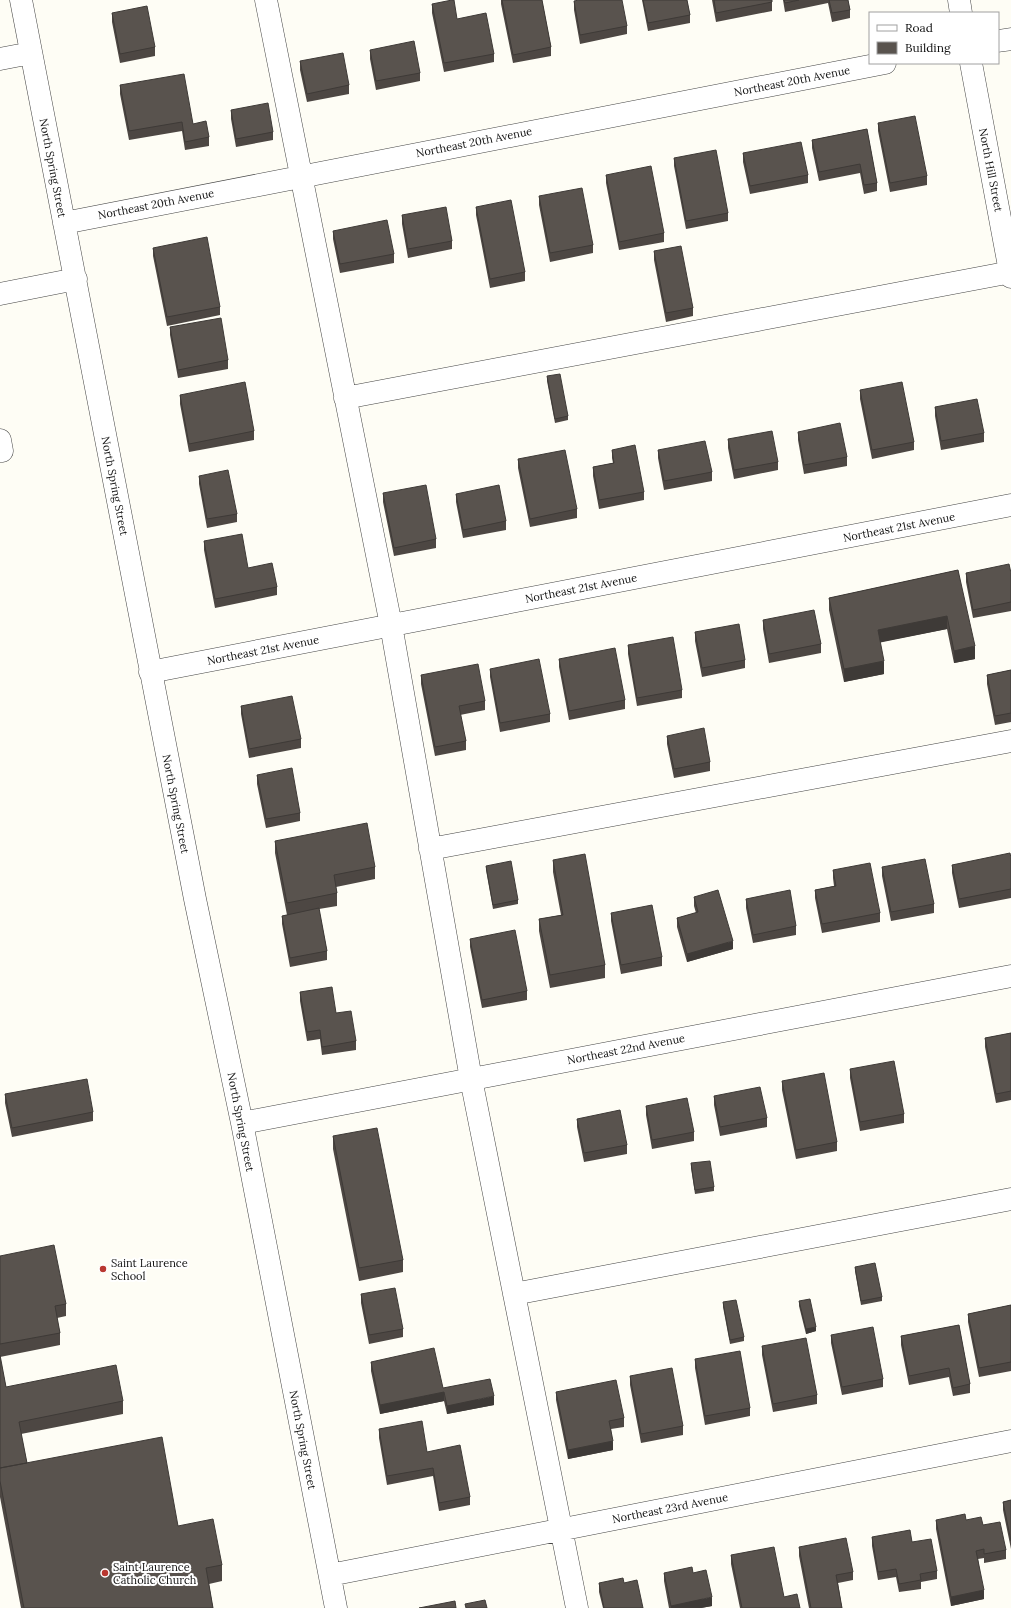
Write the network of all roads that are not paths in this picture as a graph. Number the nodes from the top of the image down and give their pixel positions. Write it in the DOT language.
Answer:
graph roads {
  1 [pos="21,0"];
  2 [pos="266,0"];
  3 [pos="958,0"];
  4 [pos="961,12"];
  5 [pos="1011,38"];
  6 [pos="999,41"];
  7 [pos="31,53"];
  8 [pos="0,59"];
  9 [pos="880,64"];
  10 [pos="971,64"];
  11 [pos="301,176"];
  12 [pos="64,223"];
  13 [pos="1011,274"];
  14 [pos="76,279"];
  15 [pos="0,294"];
  16 [pos="345,398"];
  17 [pos="0,440"];
  18 [pos="0,451"];
  19 [pos="1011,505"];
  20 [pos="391,625"];
  21 [pos="150,672"];
  22 [pos="1011,741"];
  23 [pos="430,850"];
  24 [pos="1011,976"];
  25 [pos="471,1079"];
  26 [pos="242,1123"];
  27 [pos="1011,1199"];
  28 [pos="514,1294"];
  29 [pos="1011,1441"];
  30 [pos="562,1529"];
  31 [pos="330,1575"];
  32 [pos="336,1608"];
  33 [pos="577,1608"];
  1 -- 7 [label="street, North Spring Street"];
  2 -- 11 [label="street"];
  3 -- 4 [label="street"];
  5 -- 6 [label="street"];
  7 -- 8 [label="street"];
  7 -- 12 [label="street, North Spring Street"];
  9 -- 11 [label="street, Northeast 20th Avenue"];
  10 -- 13 [label="street, North Hill Street"];
  11 -- 12 [label="street, Northeast 20th Avenue"];
  11 -- 16 [label="street"];
  12 -- 14 [label="street, North Spring Street"];
  13 -- 16 [label="street"];
  14 -- 15 [label="street"];
  14 -- 21 [label="street, North Spring Street"];
  16 -- 20 [label="street"];
  17 -- 18 [label="street"];
  19 -- 20 [label="street, Northeast 21st Avenue"];
  20 -- 21 [label="street, Northeast 21st Avenue"];
  20 -- 23 [label="street"];
  21 -- 26 [label="street, North Spring Street"];
  22 -- 23 [label="street"];
  23 -- 25 [label="street"];
  24 -- 25 [label="street, Northeast 22nd Avenue"];
  25 -- 26 [label="street, Northeast 22nd Avenue"];
  25 -- 28 [label="street"];
  26 -- 31 [label="street, North Spring Street"];
  27 -- 28 [label="street"];
  28 -- 30 [label="street"];
  29 -- 30 [label="street, Northeast 23rd Avenue"];
  30 -- 31 [label="street, Northeast 23rd Avenue"];
  30 -- 33 [label="street"];
  31 -- 32 [label="street, North Spring Street"];
}
